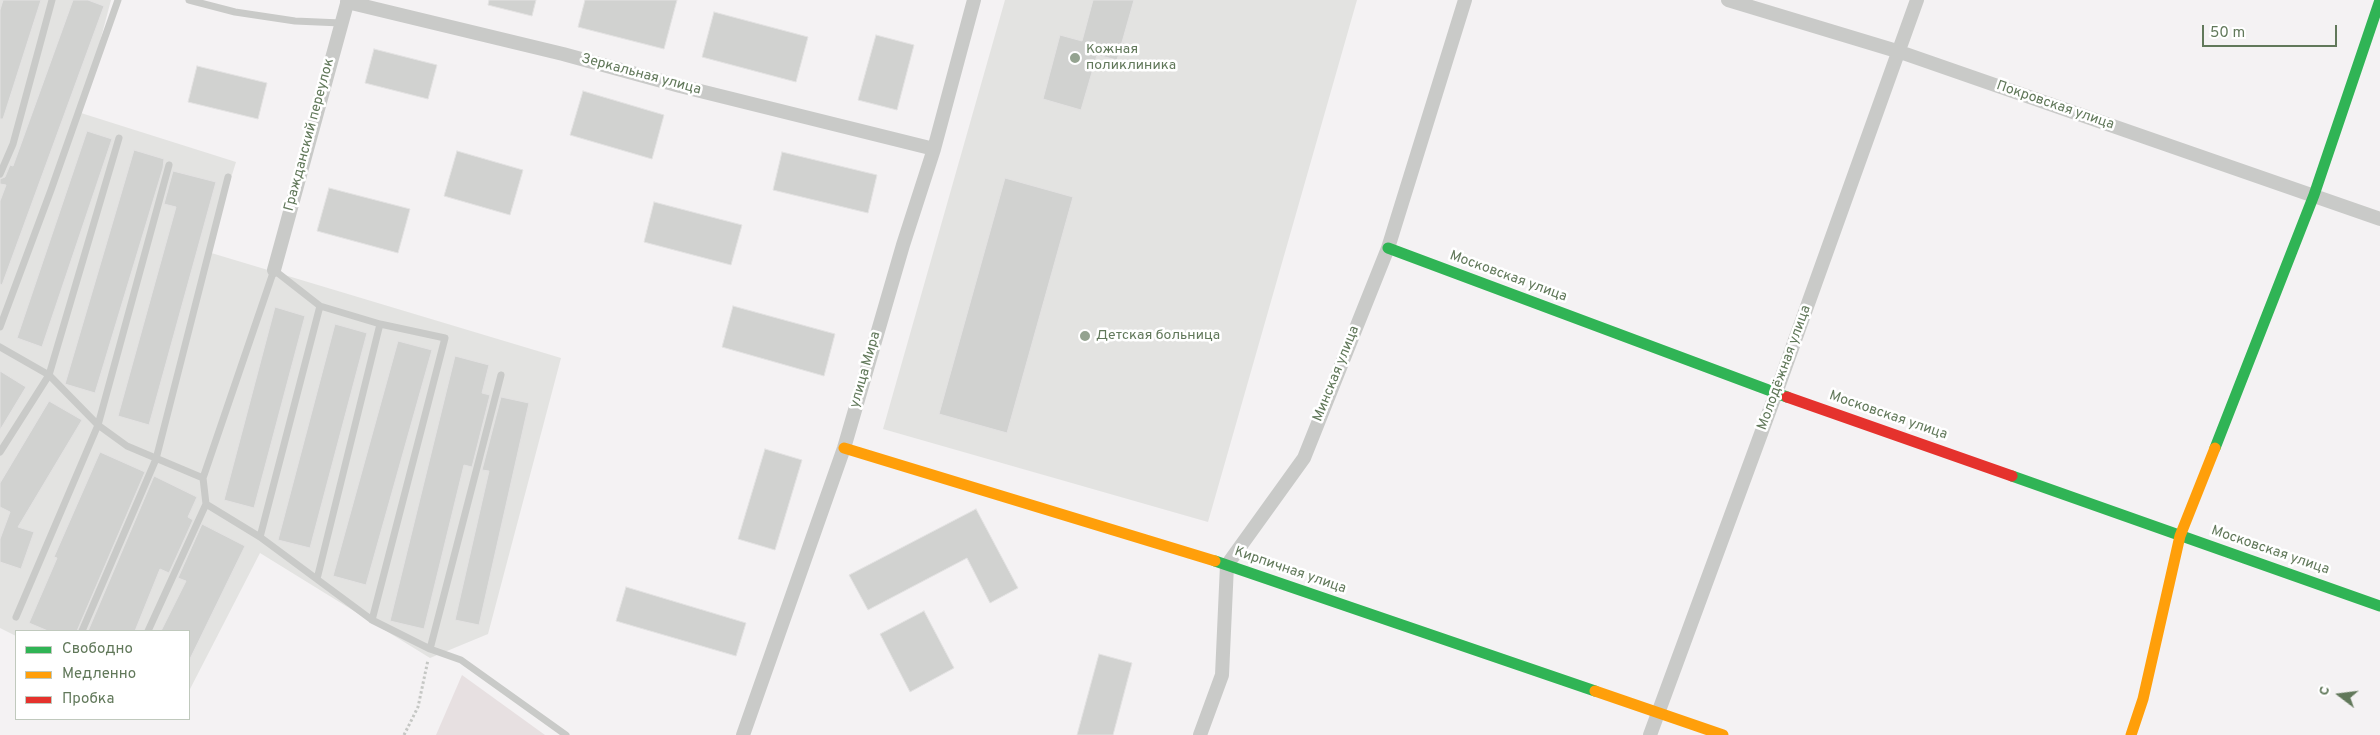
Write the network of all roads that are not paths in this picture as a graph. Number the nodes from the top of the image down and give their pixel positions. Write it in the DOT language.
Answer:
graph roads {
  1 [pos="52,0"];
  2 [pos="118,0"];
  3 [pos="189,0"];
  4 [pos="974,0"];
  5 [pos="1464,0"];
  6 [pos="1728,0"];
  7 [pos="1917,0"];
  8 [pos="2380,0"];
  9 [pos="348,1"];
  10 [pos="341,22"];
  11 [pos="1900,52"];
  12 [pos="119,138"];
  13 [pos="934,149"];
  14 [pos="169,165"];
  15 [pos="0,174"];
  16 [pos="228,177"];
  17 [pos="2314,195"];
  18 [pos="2380,219"];
  19 [pos="1388,248"];
  20 [pos="274,270"];
  21 [pos="320,306"];
  22 [pos="380,324"];
  23 [pos="0,327"];
  24 [pos="0,347"];
  25 [pos="49,375"];
  26 [pos="501,375"];
  27 [pos="1776,393"];
  28 [pos="98,425"];
  29 [pos="844,448"];
  30 [pos="0,452"];
  31 [pos="156,459"];
  32 [pos="203,478"];
  33 [pos="206,504"];
  34 [pos="2180,536"];
  35 [pos="260,537"];
  36 [pos="1227,565"];
  37 [pos="317,579"];
  38 [pos="2380,606"];
  39 [pos="16,617"];
  40 [pos="372,620"];
  41 [pos="82,630"];
  42 [pos="148,630"];
  43 [pos="430,649"];
  44 [pos="1658,714"];
  45 [pos="566,735"];
  46 [pos="743,735"];
  47 [pos="1200,735"];
  48 [pos="1650,735"];
  49 [pos="1723,735"];
  50 [pos="2132,735"];
  1 -- 15 [label="lane"];
  2 -- 23 [label="lane"];
  3 -- 10 [label="lane"];
  4 -- 13 [label="street, улица Мира"];
  5 -- 19 [label="street, Минская улица"];
  6 -- 11 [label="street, Покровская улица"];
  7 -- 11 [label="street, Молодёжная улица"];
  8 -- 17 [label="street"];
  9 -- 10 [label="street, Гражданский переулок"];
  9 -- 13 [label="street, Зеркальная улица"];
  10 -- 20 [label="street, Гражданский переулок"];
  11 -- 17 [label="street, Покровская улица"];
  11 -- 27 [label="street, Молодёжная улица"];
  12 -- 25 [label="lane"];
  13 -- 29 [label="street, улица Мира"];
  14 -- 28 [label="lane"];
  16 -- 31 [label="lane"];
  17 -- 18 [label="street, Покровская улица"];
  17 -- 34 [label="street"];
  19 -- 27 [label="street, Московская улица"];
  19 -- 36 [label="street, Минская улица"];
  20 -- 21 [label="lane"];
  20 -- 32 [label="lane"];
  21 -- 22 [label="lane"];
  21 -- 35 [label="lane"];
  22 -- 37 [label="lane"];
  22 -- 40 [label="lane"];
  24 -- 25 [label="lane"];
  25 -- 28 [label="lane"];
  25 -- 30 [label="lane"];
  26 -- 43 [label="lane"];
  27 -- 34 [label="street, Московская улица"];
  27 -- 44 [label="street, Молодёжная улица"];
  28 -- 31 [label="lane"];
  28 -- 39 [label="lane"];
  29 -- 36 [label="street, Кирпичная улица"];
  29 -- 46 [label="street, улица Мира"];
  31 -- 32 [label="lane"];
  31 -- 41 [label="lane"];
  32 -- 33 [label="lane"];
  33 -- 35 [label="lane"];
  33 -- 42 [label="lane"];
  34 -- 38 [label="street, Московская улица"];
  34 -- 50 [label="street"];
  35 -- 37 [label="lane"];
  36 -- 44 [label="street, Кирпичная улица"];
  36 -- 47 [label="street"];
  37 -- 40 [label="lane"];
  40 -- 43 [label="lane"];
  43 -- 45 [label="lane"];
  44 -- 48 [label="street, Молодёжная улица"];
  44 -- 49 [label="street, Кирпичная улица"];
}
